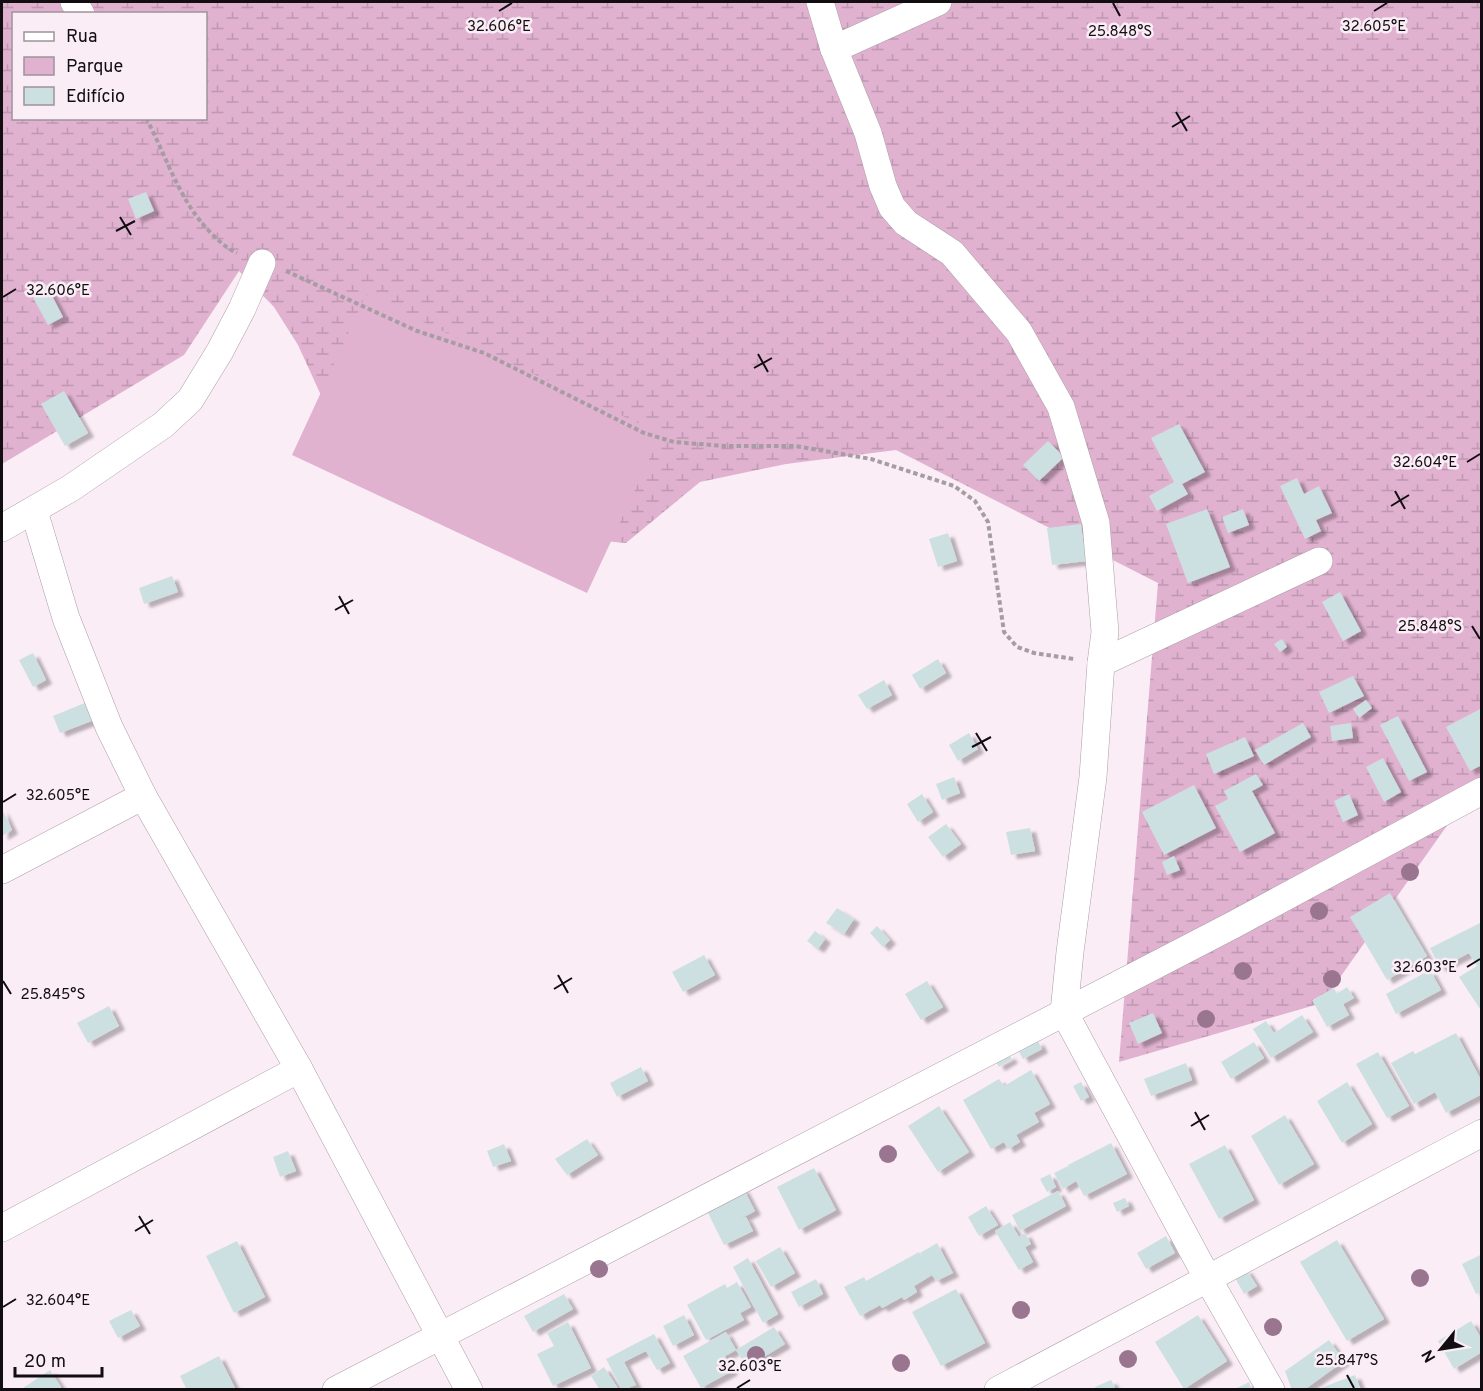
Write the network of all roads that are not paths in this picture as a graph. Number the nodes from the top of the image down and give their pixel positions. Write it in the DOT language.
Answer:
graph roads {
  1 [pos="820,2"];
  2 [pos="938,2"];
  3 [pos="834,50"];
  4 [pos="262,263"];
  5 [pos="34,510"];
  6 [pos="2,528"];
  7 [pos="1319,561"];
  8 [pos="1101,663"];
  9 [pos="1482,791"];
  10 [pos="143,796"];
  11 [pos="2,870"];
  12 [pos="1064,1012"];
  13 [pos="299,1069"];
  14 [pos="1482,1133"];
  15 [pos="2,1228"];
  16 [pos="1208,1279"];
  17 [pos="440,1335"];
  18 [pos="336,1389"];
  19 [pos="469,1389"];
  20 [pos="998,1389"];
  21 [pos="1271,1389"];
  1 -- 3 [label="street"];
  2 -- 3 [label="street"];
  3 -- 8 [label="street"];
  4 -- 5 [label="street"];
  5 -- 6 [label="street"];
  5 -- 10 [label="street"];
  7 -- 8 [label="street"];
  8 -- 12 [label="street"];
  9 -- 12 [label="street"];
  10 -- 11 [label="street"];
  10 -- 13 [label="street"];
  12 -- 16 [label="street"];
  12 -- 17 [label="street"];
  13 -- 15 [label="street"];
  13 -- 17 [label="street"];
  14 -- 16 [label="street"];
  16 -- 20 [label="street"];
  16 -- 21 [label="street"];
  17 -- 18 [label="street"];
  17 -- 19 [label="street"];
}
